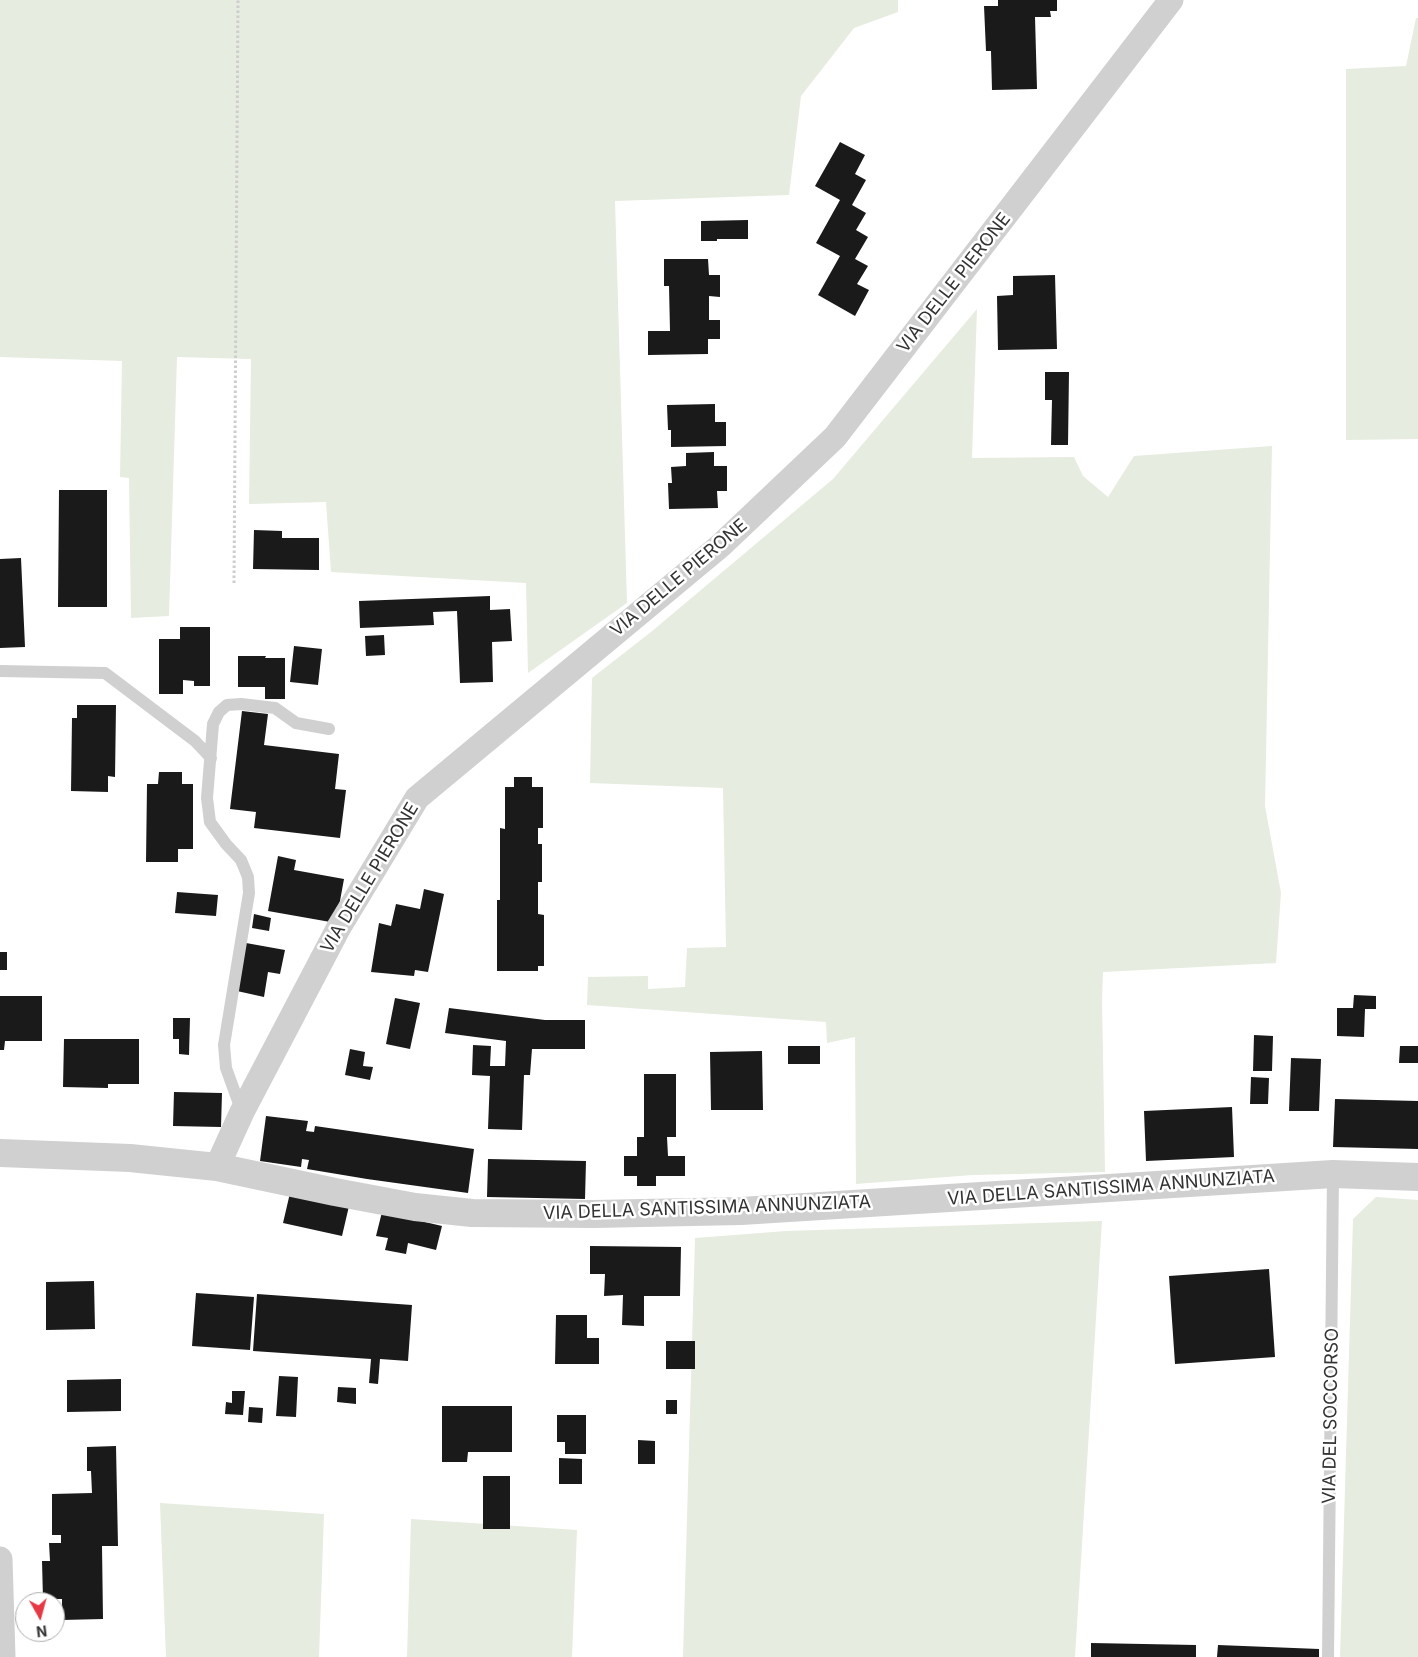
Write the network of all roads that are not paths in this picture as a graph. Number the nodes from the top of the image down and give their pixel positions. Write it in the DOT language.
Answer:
graph roads {
  1 [pos="1172,0"];
  2 [pos="0,671"];
  3 [pos="329,729"];
  4 [pos="210,758"];
  5 [pos="242,1112"];
  6 [pos="0,1153"];
  7 [pos="217,1166"];
  8 [pos="1333,1174"];
  9 [pos="1418,1177"];
  10 [pos="0,1559"];
  11 [pos="3,1657"];
  12 [pos="1328,1657"];
  1 -- 5 [label="street, VIA DELLE PIERONE"];
  2 -- 4 [label="lane"];
  3 -- 4 [label="lane"];
  4 -- 5 [label="lane"];
  5 -- 7 [label="street, VIA DELLE PIERONE"];
  6 -- 7 [label="street, VIA DELLA SANTISSIMA ANNUNZIATA"];
  7 -- 8 [label="street, VIA DELLA SANTISSIMA ANNUNZIATA"];
  8 -- 9 [label="street, VIA DELLA SANTISSIMA ANNUNZIATA"];
  8 -- 12 [label="lane, VIA DEL SOCCORSO"];
  10 -- 11 [label="street"];
}
